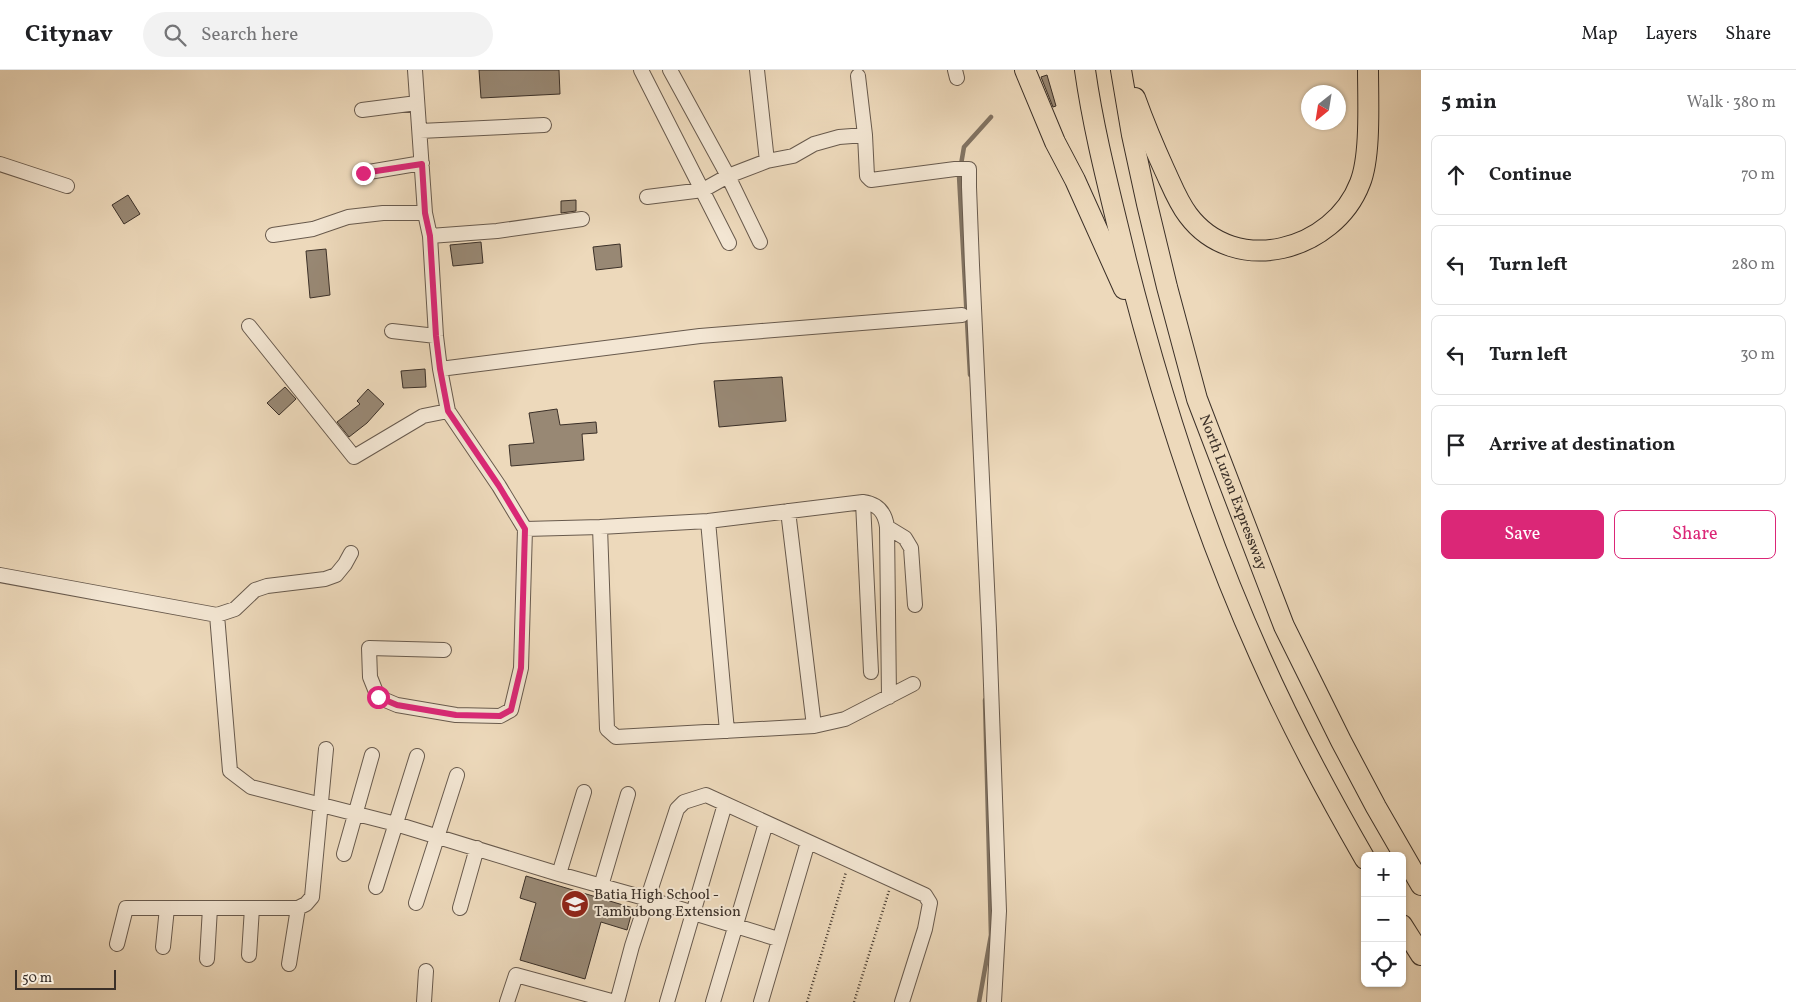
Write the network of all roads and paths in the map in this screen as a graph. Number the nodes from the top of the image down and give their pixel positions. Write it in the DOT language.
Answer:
graph roads {
  1 [pos="415,70"];
  2 [pos="641,70"];
  3 [pos="670,70"];
  4 [pos="758,70"];
  5 [pos="1025,70"];
  6 [pos="1085,70"];
  7 [pos="1121,70"];
  8 [pos="1125,70"];
  9 [pos="1368,70"];
  10 [pos="858,76"];
  11 [pos="417,104"];
  12 [pos="362,110"];
  13 [pos="544,125"];
  14 [pos="420,131"];
  15 [pos="865,135"];
  16 [pos="767,161"];
  17 [pos="0,164"];
  18 [pos="422,164"];
  19 [pos="363,173"];
  20 [pos="728,176"];
  21 [pos="67,186"];
  22 [pos="702,190"];
  23 [pos="647,197"];
  24 [pos="425,213"];
  25 [pos="582,219"];
  26 [pos="273,235"];
  27 [pos="430,236"];
  28 [pos="760,242"];
  29 [pos="729,243"];
  30 [pos="962,315"];
  31 [pos="249,326"];
  32 [pos="392,331"];
  33 [pos="1145,335"];
  34 [pos="436,336"];
  35 [pos="440,369"];
  36 [pos="448,411"];
  37 [pos="863,502"];
  38 [pos="788,511"];
  39 [pos="708,520"];
  40 [pos="600,527"];
  41 [pos="887,527"];
  42 [pos="525,529"];
  43 [pos="350,553"];
  44 [pos="0,575"];
  45 [pos="916,605"];
  46 [pos="217,615"];
  47 [pos="444,650"];
  48 [pos="871,672"];
  49 [pos="913,684"];
  50 [pos="889,696"];
  51 [pos="814,726"];
  52 [pos="726,732"];
  53 [pos="326,749"];
  54 [pos="372,755"];
  55 [pos="417,756"];
  56 [pos="457,775"];
  57 [pos="584,792"];
  58 [pos="628,794"];
  59 [pos="320,804"];
  60 [pos="724,804"];
  61 [pos="356,813"];
  62 [pos="766,823"];
  63 [pos="396,824"];
  64 [pos="437,836"];
  65 [pos="808,842"];
  66 [pos="477,848"];
  67 [pos="1361,852"];
  68 [pos="344,854"];
  69 [pos="850,861"];
  70 [pos="559,874"];
  71 [pos="893,880"];
  72 [pos="1421,885"];
  73 [pos="601,886"];
  74 [pos="376,887"];
  75 [pos="648,899"];
  76 [pos="416,902"];
  77 [pos="168,908"];
  78 [pos="210,908"];
  79 [pos="252,908"];
  80 [pos="298,908"];
  81 [pos="460,908"];
  82 [pos="693,913"];
  83 [pos="735,926"];
  84 [pos="1406,931"];
  85 [pos="778,939"];
  86 [pos="117,944"];
  87 [pos="163,947"];
  88 [pos="248,955"];
  89 [pos="1421,955"];
  90 [pos="207,959"];
  91 [pos="289,964"];
  92 [pos="426,971"];
  93 [pos="424,1002"];
  94 [pos="507,1002"];
  95 [pos="616,1002"];
  96 [pos="667,1002"];
  97 [pos="713,1002"];
  98 [pos="761,1002"];
  99 [pos="807,1002"];
  100 [pos="854,1002"];
  101 [pos="902,1002"];
  102 [pos="994,1002"];
  1 -- 11 [label="street"];
  2 -- 22 [label="street"];
  3 -- 20 [label="street"];
  4 -- 16 [label="street"];
  5 -- 33 [label="highway"];
  6 -- 33 [label="highway, North Luzon Expressway"];
  7 -- 72 [label="highway, North Luzon Expressway"];
  8 -- 9 [label="highway"];
  10 -- 15 [label="street"];
  11 -- 12 [label="street"];
  11 -- 14 [label="street"];
  13 -- 14 [label="street"];
  14 -- 18 [label="street"];
  15 -- 16 [label="street"];
  15 -- 102 [label="street"];
  16 -- 20 [label="street"];
  17 -- 21 [label="street"];
  18 -- 19 [label="street"];
  18 -- 24 [label="street"];
  20 -- 22 [label="street"];
  20 -- 28 [label="street"];
  22 -- 23 [label="street"];
  22 -- 29 [label="street"];
  24 -- 26 [label="street"];
  24 -- 27 [label="street"];
  25 -- 27 [label="street"];
  27 -- 34 [label="street"];
  30 -- 35 [label="street"];
  31 -- 36 [label="street"];
  32 -- 34 [label="street"];
  33 -- 67 [label="highway, North Luzon Expressway"];
  34 -- 35 [label="street"];
  35 -- 36 [label="street"];
  36 -- 42 [label="street"];
  37 -- 38 [label="street"];
  37 -- 41 [label="street"];
  37 -- 48 [label="street"];
  38 -- 39 [label="street"];
  38 -- 51 [label="street"];
  39 -- 40 [label="street"];
  39 -- 52 [label="street"];
  40 -- 42 [label="street"];
  40 -- 52 [label="street"];
  41 -- 45 [label="street"];
  41 -- 50 [label="street"];
  42 -- 47 [label="street"];
  43 -- 46 [label="street"];
  44 -- 46 [label="street"];
  46 -- 59 [label="street"];
  49 -- 50 [label="street"];
  50 -- 51 [label="street"];
  51 -- 52 [label="street"];
  53 -- 59 [label="street"];
  54 -- 61 [label="street"];
  55 -- 63 [label="street"];
  56 -- 64 [label="street"];
  57 -- 70 [label="street"];
  58 -- 73 [label="street"];
  59 -- 61 [label="street"];
  59 -- 80 [label="street"];
  60 -- 62 [label="street"];
  60 -- 75 [label="street"];
  60 -- 82 [label="street"];
  61 -- 63 [label="street"];
  61 -- 68 [label="street"];
  62 -- 65 [label="street"];
  62 -- 83 [label="street"];
  63 -- 64 [label="street"];
  63 -- 74 [label="street"];
  64 -- 66 [label="street"];
  64 -- 76 [label="street"];
  65 -- 69 [label="street"];
  65 -- 85 [label="street"];
  66 -- 70 [label="street"];
  66 -- 81 [label="street"];
  69 -- 71 [label="street"];
  69 -- 99 [label="path"];
  70 -- 73 [label="street"];
  71 -- 100 [label="path"];
  71 -- 101 [label="street"];
  73 -- 75 [label="street"];
  75 -- 82 [label="street"];
  75 -- 95 [label="street"];
  77 -- 78 [label="street"];
  77 -- 86 [label="street"];
  77 -- 87 [label="street"];
  78 -- 79 [label="street"];
  78 -- 90 [label="street"];
  79 -- 80 [label="street"];
  79 -- 88 [label="street"];
  80 -- 91 [label="street"];
  82 -- 83 [label="street"];
  82 -- 96 [label="street"];
  83 -- 85 [label="street"];
  83 -- 97 [label="street"];
  84 -- 89 [label="highway"];
  85 -- 98 [label="street"];
  92 -- 93 [label="street"];
  94 -- 95 [label="street"];
}
